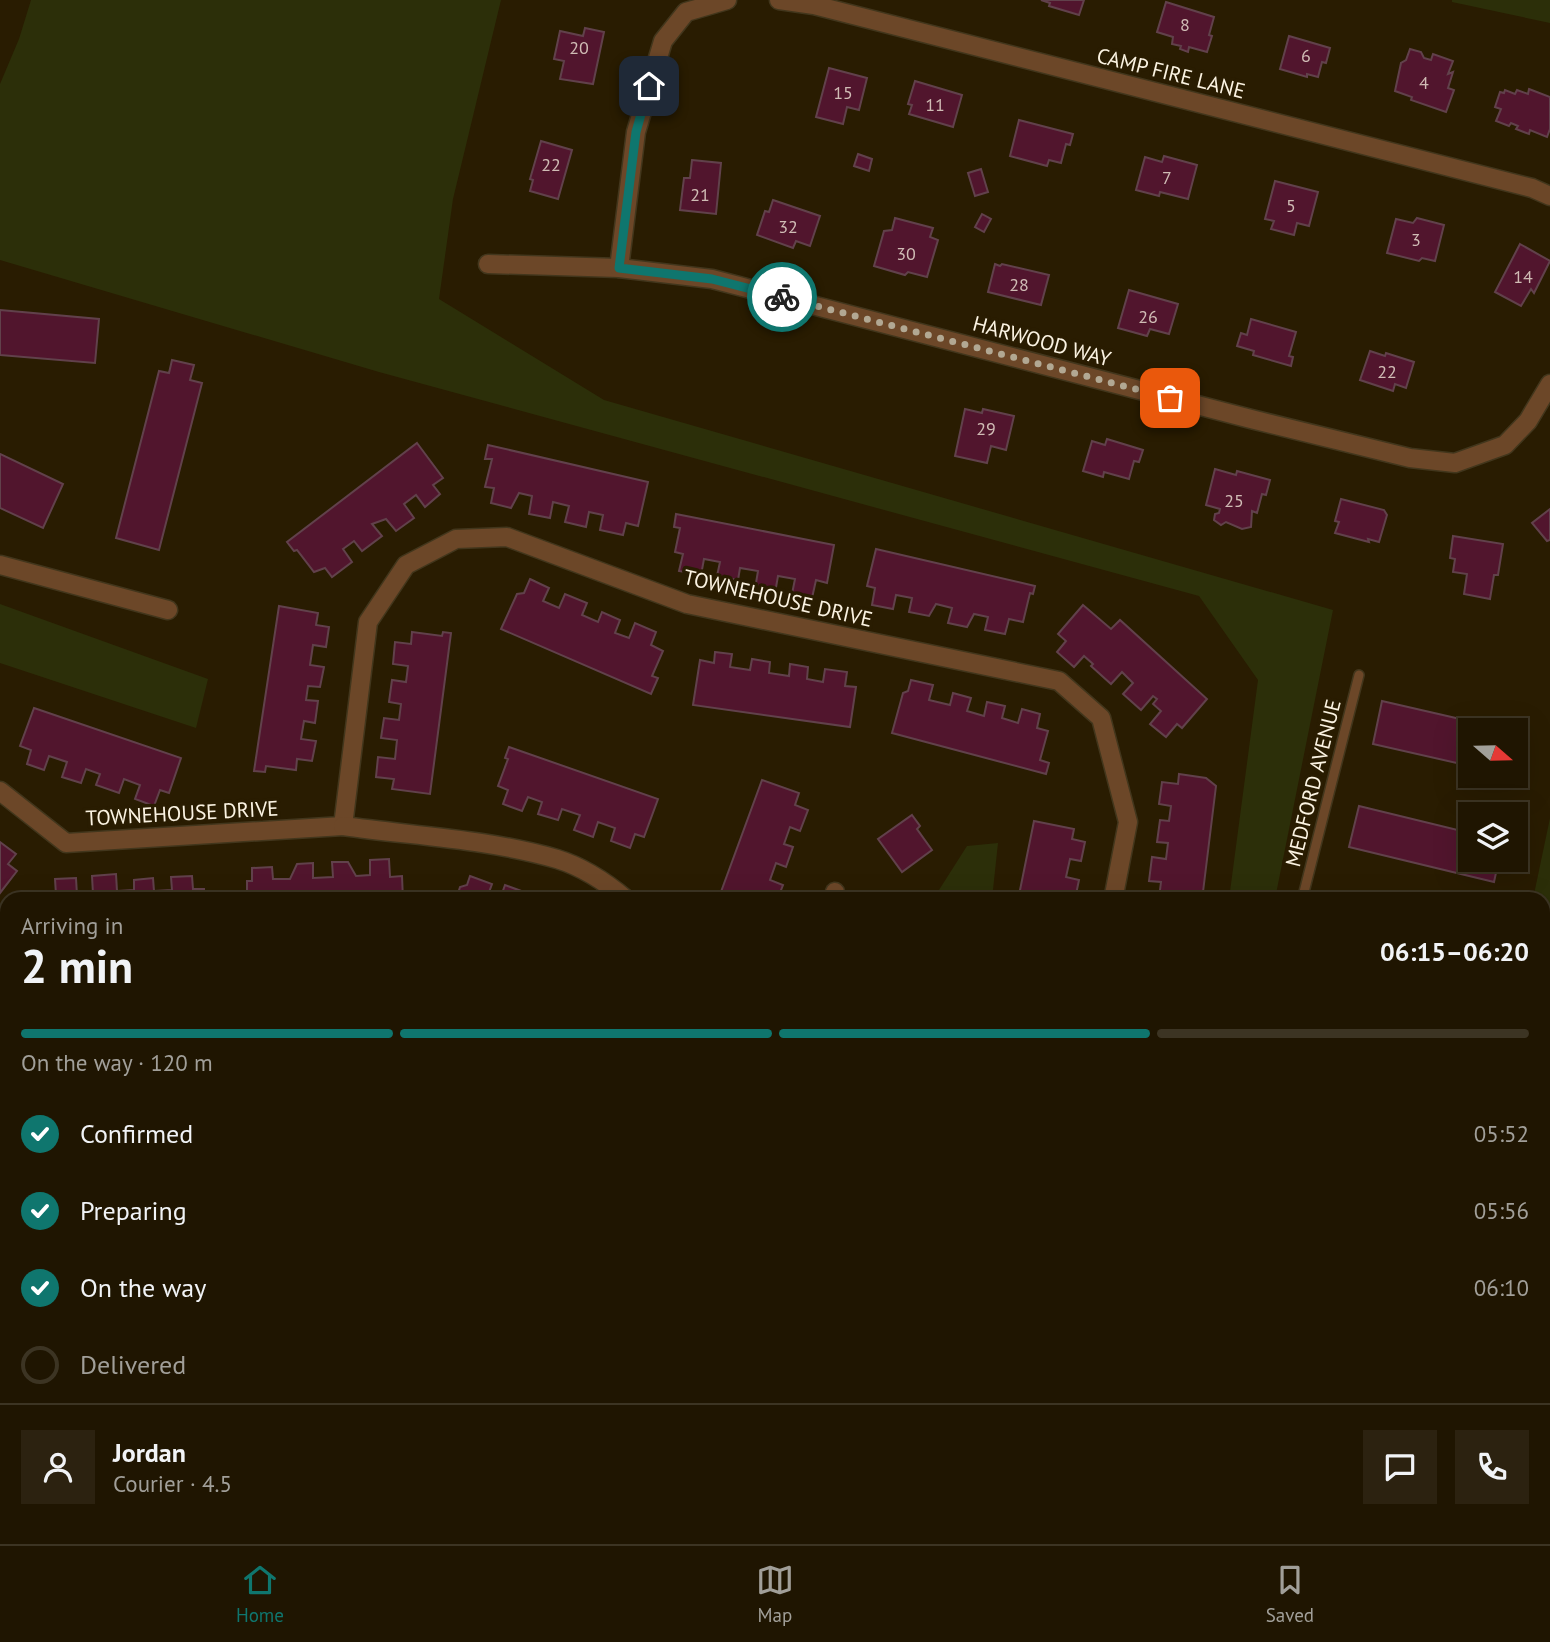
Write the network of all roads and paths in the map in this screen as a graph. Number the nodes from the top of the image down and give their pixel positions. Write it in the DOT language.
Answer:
graph roads {
  1 [pos="727,0"];
  2 [pos="779,0"];
  3 [pos="1550,196"];
  4 [pos="488,264"];
  5 [pos="619,268"];
  6 [pos="1550,384"];
  7 [pos="0,565"];
  8 [pos="168,610"];
  9 [pos="1359,675"];
  10 [pos="0,791"];
  11 [pos="343,827"];
  12 [pos="616,892"];
  13 [pos="1115,892"];
  14 [pos="1304,892"];
  1 -- 5 [label="street"];
  2 -- 3 [label="street, CAMP FIRE LANE"];
  4 -- 5 [label="street, HARWOOD WAY"];
  5 -- 6 [label="street, HARWOOD WAY"];
  7 -- 8 [label="street"];
  9 -- 14 [label="lane, MEDFORD AVENUE"];
  10 -- 11 [label="street, TOWNEHOUSE DRIVE"];
  11 -- 12 [label="street, TOWNEHOUSE DRIVE"];
  11 -- 13 [label="street, TOWNEHOUSE DRIVE"];
}
